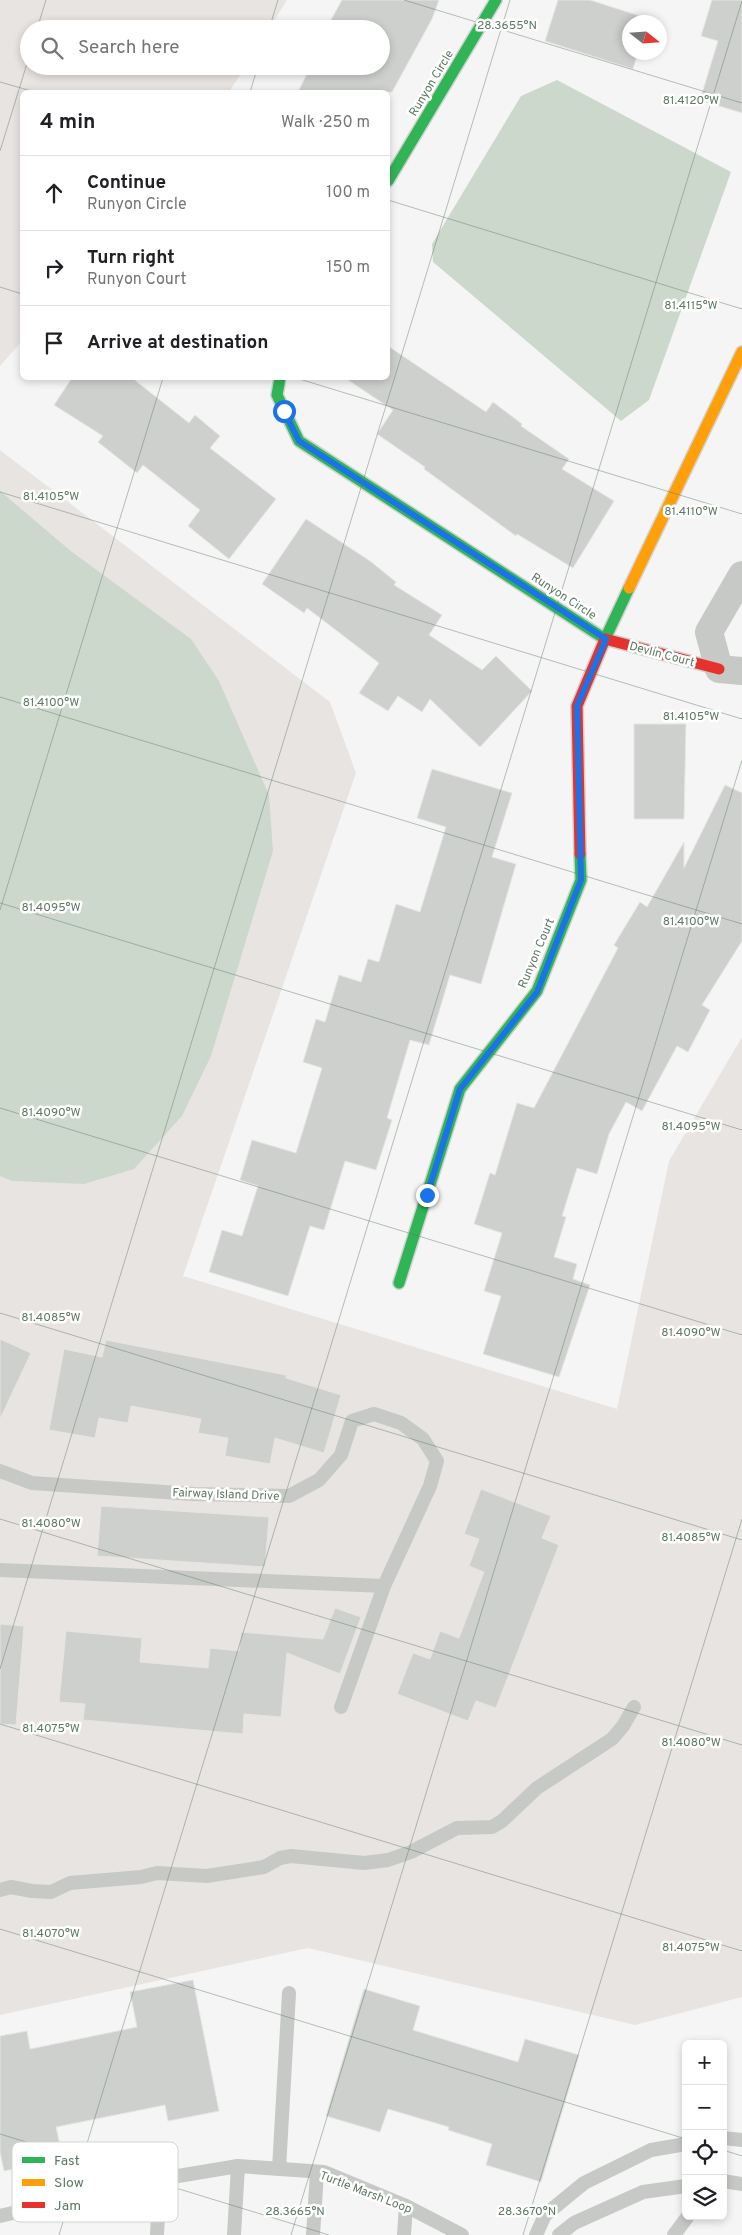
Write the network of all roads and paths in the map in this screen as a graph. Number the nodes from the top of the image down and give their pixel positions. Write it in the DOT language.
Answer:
graph roads {
  1 [pos="496,0"];
  2 [pos="390,178"];
  3 [pos="742,352"];
  4 [pos="280,380"];
  5 [pos="742,575"];
  6 [pos="606,639"];
  7 [pos="730,670"];
  8 [pos="399,1283"];
  9 [pos="0,1471"];
  10 [pos="0,1570"];
  11 [pos="384,1586"];
  12 [pos="341,1707"];
  13 [pos="634,1707"];
  14 [pos="0,1890"];
  15 [pos="289,1993"];
  16 [pos="727,2138"];
  17 [pos="742,2140"];
  18 [pos="682,2145"];
  19 [pos="238,2166"];
  20 [pos="279,2169"];
  21 [pos="317,2172"];
  22 [pos="178,2176"];
  23 [pos="727,2182"];
  24 [pos="742,2184"];
  25 [pos="682,2187"];
  26 [pos="406,2206"];
  27 [pos="685,2220"];
  28 [pos="158,2222"];
  29 [pos="157,2235"];
  30 [pos="234,2235"];
  31 [pos="313,2235"];
  32 [pos="404,2235"];
  33 [pos="462,2235"];
  34 [pos="536,2235"];
  35 [pos="559,2235"];
  36 [pos="674,2235"];
  1 -- 2 [label="street, Runyon Circle"];
  3 -- 6 [label="street, Runyon Circle"];
  4 -- 6 [label="street, Runyon Circle"];
  5 -- 7 [label="street, Devlin Court"];
  6 -- 7 [label="street, Devlin Court"];
  6 -- 8 [label="street, Runyon Court"];
  9 -- 11 [label="lane, Fairway Island Drive"];
  10 -- 11 [label="lane"];
  11 -- 12 [label="lane, Fairway Island Drive"];
  13 -- 14 [label="lane"];
  15 -- 20 [label="lane"];
  16 -- 17 [label="lane"];
  18 -- 34 [label="lane"];
  19 -- 20 [label="lane, Turtle Marsh Loop"];
  19 -- 22 [label="lane, Turtle Marsh Loop"];
  19 -- 30 [label="lane"];
  20 -- 21 [label="lane, Turtle Marsh Loop"];
  21 -- 26 [label="lane, Turtle Marsh Loop"];
  21 -- 31 [label="lane"];
  23 -- 24 [label="lane"];
  25 -- 35 [label="lane"];
  26 -- 32 [label="lane"];
  26 -- 33 [label="lane, Turtle Marsh Loop"];
  27 -- 36 [label="lane"];
  28 -- 29 [label="lane"];
}
